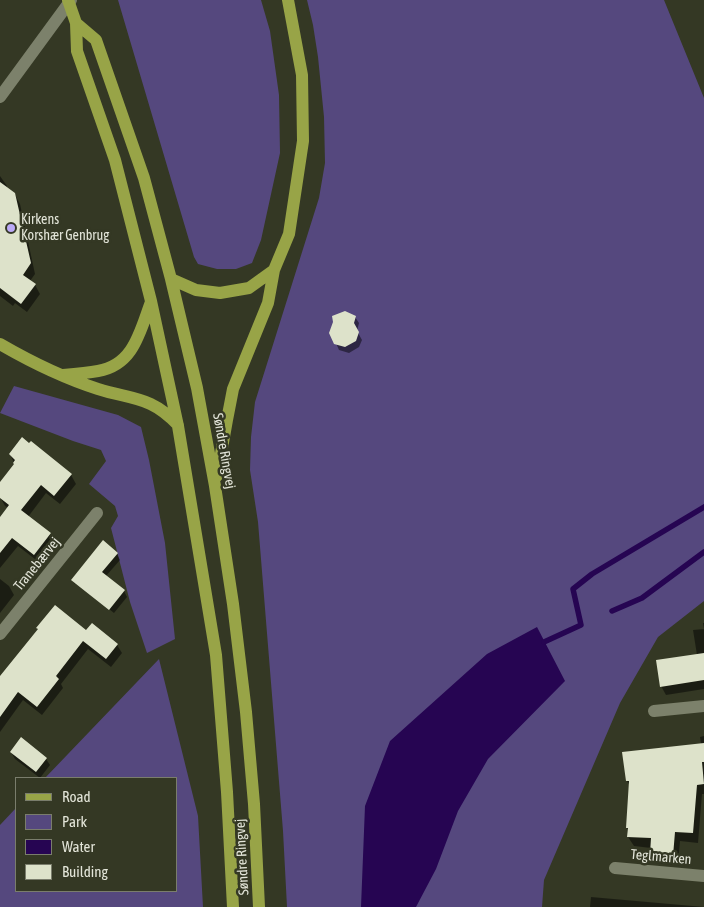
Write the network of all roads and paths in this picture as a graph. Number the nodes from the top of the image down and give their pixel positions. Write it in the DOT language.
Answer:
graph roads {
  1 [pos="69,0"];
  2 [pos="288,0"];
  3 [pos="76,23"];
  4 [pos="0,97"];
  5 [pos="274,270"];
  6 [pos="171,279"];
  7 [pos="151,301"];
  8 [pos="0,344"];
  9 [pos="61,375"];
  10 [pos="178,426"];
  11 [pos="215,486"];
  12 [pos="97,513"];
  13 [pos="0,634"];
  14 [pos="704,706"];
  15 [pos="654,711"];
  16 [pos="615,868"];
  17 [pos="704,876"];
  18 [pos="233,907"];
  19 [pos="259,907"];
  1 -- 3 [label="main road, Søndre Ringvej"];
  1 -- 4 [label="street"];
  2 -- 5 [label="main road"];
  3 -- 6 [label="main road, Søndre Ringvej"];
  3 -- 7 [label="main road, Søndre Ringvej"];
  5 -- 6 [label="main road"];
  5 -- 11 [label="main road"];
  6 -- 11 [label="main road, Søndre Ringvej"];
  7 -- 9 [label="main road"];
  7 -- 10 [label="main road, Søndre Ringvej"];
  8 -- 9 [label="main road"];
  9 -- 10 [label="main road"];
  10 -- 18 [label="main road, Søndre Ringvej"];
  11 -- 19 [label="main road, Søndre Ringvej"];
  12 -- 13 [label="street, Tranebærvej"];
  14 -- 15 [label="street"];
  16 -- 17 [label="street, Teglmarken"];
}
